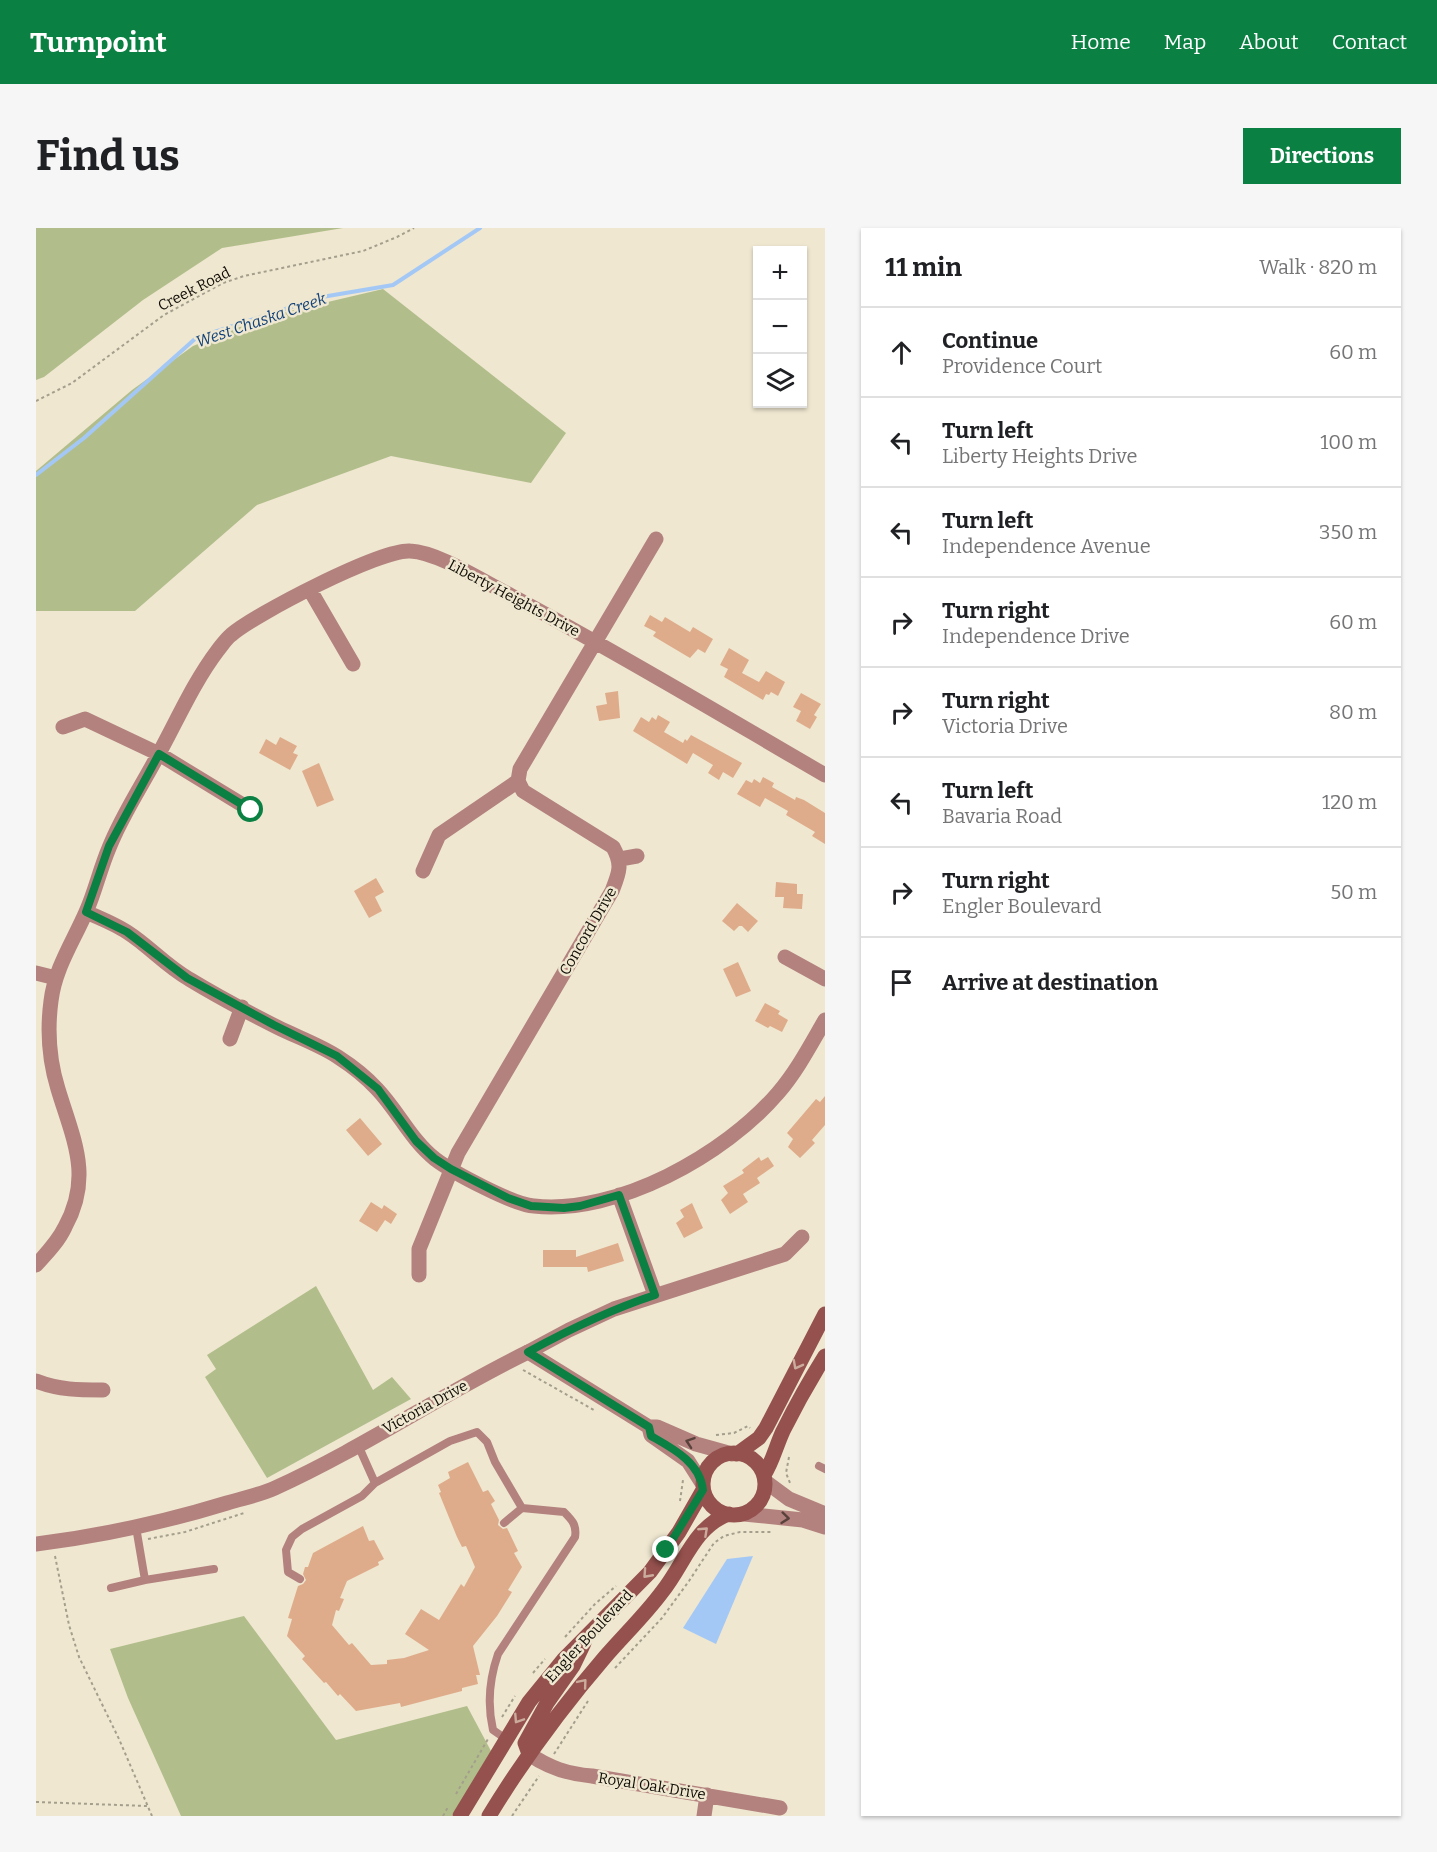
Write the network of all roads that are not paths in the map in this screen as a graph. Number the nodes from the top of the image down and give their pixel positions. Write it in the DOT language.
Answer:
graph roads {
  1 [pos="656,539"];
  2 [pos="310,590"];
  3 [pos="596,641"];
  4 [pos="354,664"];
  5 [pos="63,727"];
  6 [pos="159,754"];
  7 [pos="825,775"];
  8 [pos="518,781"];
  9 [pos="251,810"];
  10 [pos="637,856"];
  11 [pos="620,859"];
  12 [pos="423,871"];
  13 [pos="86,912"];
  14 [pos="785,957"];
  15 [pos="36,973"];
  16 [pos="56,978"];
  17 [pos="825,979"];
  18 [pos="242,1007"];
  19 [pos="825,1020"];
  20 [pos="230,1039"];
  21 [pos="451,1169"];
  22 [pos="619,1195"];
  23 [pos="802,1237"];
  24 [pos="36,1265"];
  25 [pos="419,1275"];
  26 [pos="655,1295"];
  27 [pos="825,1314"];
  28 [pos="528,1352"];
  29 [pos="825,1356"];
  30 [pos="36,1381"];
  31 [pos="103,1390"];
  32 [pos="649,1427"];
  33 [pos="358,1445"];
  34 [pos="735,1454"];
  35 [pos="765,1478"];
  36 [pos="375,1483"];
  37 [pos="702,1486"];
  38 [pos="522,1508"];
  39 [pos="737,1514"];
  40 [pos="825,1514"];
  41 [pos="504,1523"];
  42 [pos="825,1527"];
  43 [pos="137,1534"];
  44 [pos="36,1544"];
  45 [pos="214,1569"];
  46 [pos="300,1579"];
  47 [pos="145,1580"];
  48 [pos="111,1588"];
  49 [pos="589,1633"];
  50 [pos="506,1739"];
  51 [pos="529,1754"];
  52 [pos="707,1795"];
  53 [pos="780,1808"];
  54 [pos="454,1811"];
  55 [pos="489,1816"];
  56 [pos="704,1816"];
  1 -- 3 [label="street"];
  2 -- 3 [label="street, Liberty Heights Drive"];
  2 -- 4 [label="street"];
  2 -- 6 [label="street, Liberty Heights Drive"];
  3 -- 7 [label="street, Liberty Heights Drive"];
  3 -- 8 [label="street"];
  5 -- 6 [label="street"];
  6 -- 9 [label="street"];
  6 -- 13 [label="street, Liberty Heights Drive"];
  8 -- 11 [label="street"];
  8 -- 12 [label="street"];
  10 -- 11 [label="street"];
  11 -- 21 [label="street, Concord Drive"];
  13 -- 16 [label="street, Liberty Heights Drive"];
  13 -- 18 [label="street"];
  14 -- 17 [label="street"];
  15 -- 16 [label="street"];
  16 -- 24 [label="street, Liberty Heights Drive"];
  18 -- 20 [label="street"];
  18 -- 21 [label="street"];
  19 -- 22 [label="street"];
  21 -- 22 [label="street"];
  21 -- 25 [label="street, Concord Drive"];
  22 -- 26 [label="street"];
  23 -- 26 [label="street, Victoria Drive"];
  26 -- 28 [label="street, Victoria Drive"];
  27 -- 34 [label="main road, one-way"];
  28 -- 32 [label="street"];
  28 -- 33 [label="street, Victoria Drive"];
  29 -- 35 [label="main road"];
  30 -- 31 [label="street"];
  34 -- 32 [label="street, one-way"];
  32 -- 37 [label="street"];
  33 -- 36 [label="lane"];
  33 -- 43 [label="street, Victoria Drive"];
  34 -- 35 [label="main road"];
  34 -- 37 [label="main road"];
  35 -- 39 [label="main road"];
  35 -- 40 [label="street"];
  36 -- 38 [label="lane"];
  36 -- 46 [label="lane"];
  37 -- 39 [label="main road"];
  37 -- 49 [label="main road, Engler Boulevard, one-way"];
  38 -- 41 [label="lane"];
  38 -- 50 [label="lane"];
  39 -- 42 [label="street, one-way"];
  51 -- 39 [label="main road, Engler Boulevard, one-way"];
  43 -- 44 [label="street, Victoria Drive"];
  43 -- 47 [label="lane"];
  45 -- 47 [label="lane"];
  47 -- 48 [label="lane"];
  49 -- 50 [label="main road, Engler Boulevard, one-way"];
  49 -- 51 [label="main road"];
  50 -- 54 [label="main road, Engler Boulevard"];
  51 -- 52 [label="street, Royal Oak Drive"];
  51 -- 55 [label="main road, Engler Boulevard"];
  52 -- 53 [label="street, Royal Oak Drive"];
  52 -- 56 [label="street"];
}
